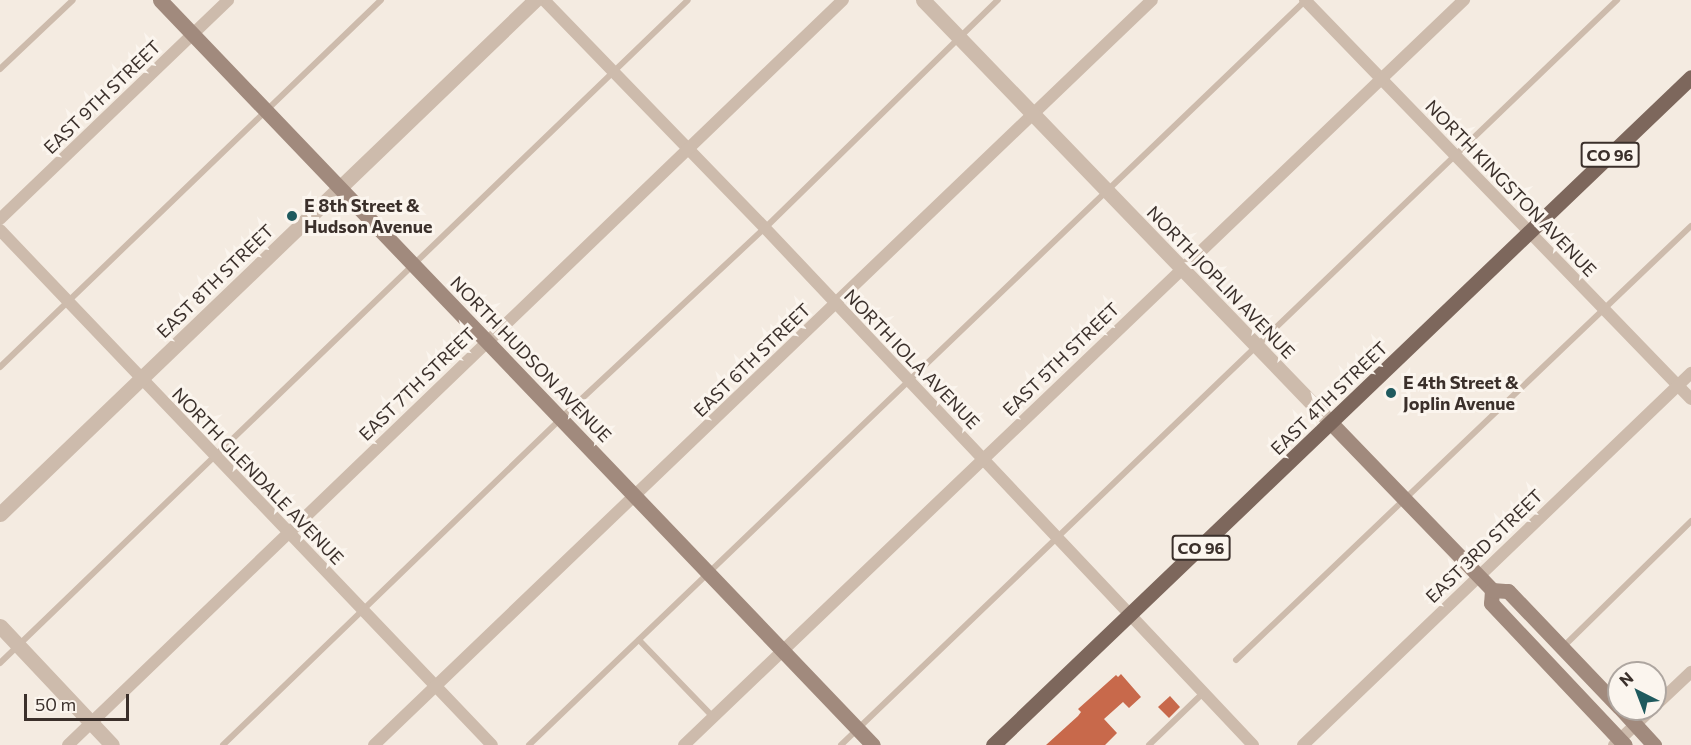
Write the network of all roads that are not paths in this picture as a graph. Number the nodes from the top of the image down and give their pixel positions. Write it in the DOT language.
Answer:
graph roads {
  1 [pos="73,0"];
  2 [pos="160,0"];
  3 [pos="228,0"];
  4 [pos="381,0"];
  5 [pos="535,0"];
  6 [pos="544,0"];
  7 [pos="688,0"];
  8 [pos="843,0"];
  9 [pos="922,0"];
  10 [pos="998,0"];
  11 [pos="1152,0"];
  12 [pos="1306,0"];
  13 [pos="1464,0"];
  14 [pos="1617,0"];
  15 [pos="193,34"];
  16 [pos="958,39"];
  17 [pos="0,69"];
  18 [pos="612,72"];
  19 [pos="1691,78"];
  20 [pos="1382,80"];
  21 [pos="266,110"];
  22 [pos="1032,116"];
  23 [pos="686,149"];
  24 [pos="1455,157"];
  25 [pos="340,188"];
  26 [pos="1106,192"];
  27 [pos="0,219"];
  28 [pos="1691,226"];
  29 [pos="765,228"];
  30 [pos="0,230"];
  31 [pos="1529,232"];
  32 [pos="412,264"];
  33 [pos="1180,269"];
  34 [pos="68,302"];
  35 [pos="835,305"];
  36 [pos="1604,310"];
  37 [pos="486,342"];
  38 [pos="1257,346"];
  39 [pos="0,367"];
  40 [pos="1691,373"];
  41 [pos="141,379"];
  42 [pos="909,382"];
  43 [pos="1678,386"];
  44 [pos="1691,399"];
  45 [pos="560,419"];
  46 [pos="1331,423"];
  47 [pos="214,457"];
  48 [pos="982,459"];
  49 [pos="636,497"];
  50 [pos="1404,498"];
  51 [pos="0,514"];
  52 [pos="1691,521"];
  53 [pos="288,534"];
  54 [pos="1058,538"];
  55 [pos="709,573"];
  56 [pos="1478,576"];
  57 [pos="1492,590"];
  58 [pos="363,611"];
  59 [pos="1131,615"];
  60 [pos="0,626"];
  61 [pos="639,640"];
  62 [pos="18,645"];
  63 [pos="1562,648"];
  64 [pos="782,650"];
  65 [pos="1236,660"];
  66 [pos="0,663"];
  67 [pos="1691,672"];
  68 [pos="435,686"];
  69 [pos="1204,693"];
  70 [pos="1607,695"];
  71 [pos="1667,695"];
  72 [pos="713,717"];
  73 [pos="1632,721"];
  74 [pos="1640,721"];
  75 [pos="91,723"];
  76 [pos="1636,725"];
  77 [pos="858,729"];
  78 [pos="1620,743"];
  79 [pos="68,745"];
  80 [pos="112,745"];
  81 [pos="223,745"];
  82 [pos="374,745"];
  83 [pos="492,745"];
  84 [pos="529,745"];
  85 [pos="684,745"];
  86 [pos="841,745"];
  87 [pos="873,745"];
  88 [pos="993,745"];
  89 [pos="1149,745"];
  90 [pos="1253,745"];
  91 [pos="1303,745"];
  92 [pos="1654,745"];
  1 -- 17 [label="lane"];
  2 -- 15 [label="main road, NORTH HUDSON AVENUE"];
  3 -- 15 [label="street, EAST 9TH STREET"];
  4 -- 21 [label="lane"];
  5 -- 25 [label="street, EAST 8TH STREET"];
  6 -- 18 [label="street, NORTH IOLA AVENUE"];
  7 -- 18 [label="lane"];
  8 -- 23 [label="street, EAST 7TH STREET"];
  9 -- 16 [label="street, NORTH JOPLIN AVENUE"];
  10 -- 16 [label="lane"];
  11 -- 22 [label="street, EAST 6TH STREET"];
  12 -- 20 [label="street, NORTH KINGSTON AVENUE"];
  12 -- 26 [label="lane"];
  13 -- 20 [label="street, EAST 5TH STREET"];
  14 -- 24 [label="lane"];
  15 -- 21 [label="main road, NORTH HUDSON AVENUE"];
  15 -- 27 [label="street, EAST 9TH STREET"];
  16 -- 22 [label="street, NORTH JOPLIN AVENUE"];
  16 -- 29 [label="lane"];
  18 -- 23 [label="street, NORTH IOLA AVENUE"];
  18 -- 32 [label="lane"];
  19 -- 31 [label="main road, EAST 4TH STREET / CO 96"];
  20 -- 24 [label="street, NORTH KINGSTON AVENUE"];
  20 -- 33 [label="street, EAST 5TH STREET"];
  21 -- 25 [label="main road, NORTH HUDSON AVENUE"];
  21 -- 34 [label="lane"];
  22 -- 26 [label="street, NORTH JOPLIN AVENUE"];
  22 -- 35 [label="street, EAST 6TH STREET"];
  23 -- 29 [label="street, NORTH IOLA AVENUE"];
  23 -- 37 [label="street, EAST 7TH STREET"];
  24 -- 31 [label="street, NORTH KINGSTON AVENUE"];
  24 -- 38 [label="lane"];
  25 -- 32 [label="main road, NORTH HUDSON AVENUE"];
  25 -- 41 [label="street, EAST 8TH STREET"];
  26 -- 33 [label="street, NORTH JOPLIN AVENUE"];
  26 -- 42 [label="lane"];
  28 -- 36 [label="lane"];
  29 -- 35 [label="street, NORTH IOLA AVENUE"];
  29 -- 45 [label="lane"];
  30 -- 34 [label="street, NORTH GLENDALE AVENUE"];
  31 -- 36 [label="street, NORTH KINGSTON AVENUE"];
  31 -- 46 [label="main road, EAST 4TH STREET / CO 96"];
  32 -- 37 [label="main road, NORTH HUDSON AVENUE"];
  32 -- 47 [label="lane"];
  33 -- 38 [label="street, NORTH JOPLIN AVENUE"];
  33 -- 48 [label="street, EAST 5TH STREET"];
  34 -- 39 [label="lane"];
  34 -- 41 [label="street, NORTH GLENDALE AVENUE"];
  35 -- 42 [label="street, NORTH IOLA AVENUE"];
  35 -- 49 [label="street, EAST 6TH STREET"];
  36 -- 43 [label="street, NORTH KINGSTON AVENUE"];
  36 -- 50 [label="lane"];
  37 -- 45 [label="main road, NORTH HUDSON AVENUE"];
  37 -- 53 [label="street, EAST 7TH STREET"];
  38 -- 46 [label="street, NORTH JOPLIN AVENUE"];
  38 -- 54 [label="lane"];
  40 -- 43 [label="street, EAST 3RD STREET"];
  41 -- 47 [label="street, NORTH GLENDALE AVENUE"];
  41 -- 51 [label="street, EAST 8TH STREET"];
  42 -- 48 [label="street, NORTH IOLA AVENUE"];
  42 -- 55 [label="lane"];
  43 -- 44 [label="street, NORTH KINGSTON AVENUE"];
  43 -- 56 [label="street, EAST 3RD STREET"];
  45 -- 49 [label="main road, NORTH HUDSON AVENUE"];
  45 -- 58 [label="lane"];
  46 -- 50 [label="main road, NORTH JOPLIN AVENUE"];
  46 -- 59 [label="main road, EAST 4TH STREET / CO 96"];
  47 -- 53 [label="street, NORTH GLENDALE AVENUE"];
  47 -- 62 [label="lane"];
  48 -- 54 [label="street, NORTH IOLA AVENUE"];
  48 -- 64 [label="street, EAST 5TH STREET"];
  49 -- 55 [label="main road, NORTH HUDSON AVENUE"];
  49 -- 68 [label="street, EAST 6TH STREET"];
  50 -- 56 [label="main road, NORTH JOPLIN AVENUE"];
  50 -- 65 [label="lane"];
  52 -- 63 [label="lane"];
  53 -- 58 [label="street, NORTH GLENDALE AVENUE"];
  53 -- 75 [label="street, EAST 7TH STREET"];
  54 -- 59 [label="street, NORTH IOLA AVENUE"];
  54 -- 77 [label="lane"];
  55 -- 61 [label="lane"];
  55 -- 64 [label="main road, NORTH HUDSON AVENUE"];
  56 -- 57 [label="main road, NORTH JOPLIN AVENUE"];
  56 -- 91 [label="street, EAST 3RD STREET"];
  57 -- 63 [label="main road, NORTH JOPLIN AVENUE"];
  57 -- 78 [label="main road, NORTH JOPLIN AVENUE"];
  58 -- 68 [label="street, NORTH GLENDALE AVENUE"];
  58 -- 81 [label="lane"];
  59 -- 69 [label="street, NORTH IOLA AVENUE"];
  59 -- 88 [label="main road, EAST 4TH STREET / CO 96"];
  60 -- 62 [label="street"];
  61 -- 72 [label="lane"];
  61 -- 84 [label="lane"];
  62 -- 66 [label="lane"];
  62 -- 75 [label="street"];
  63 -- 70 [label="main road, NORTH JOPLIN AVENUE"];
  64 -- 72 [label="street, EAST 5TH STREET"];
  64 -- 77 [label="main road, NORTH HUDSON AVENUE"];
  67 -- 71 [label="street"];
  68 -- 82 [label="street, EAST 6TH STREET"];
  68 -- 83 [label="street, NORTH GLENDALE AVENUE"];
  69 -- 89 [label="lane"];
  69 -- 90 [label="street, NORTH IOLA AVENUE"];
  72 -- 85 [label="street, EAST 5TH STREET"];
  73 -- 76 [label="main road, NORTH JOPLIN AVENUE"];
  74 -- 76 [label="street"];
  75 -- 79 [label="street, EAST 7TH STREET"];
  75 -- 80 [label="street"];
  76 -- 78 [label="street"];
  76 -- 92 [label="main road, NORTH JOPLIN AVENUE"];
  77 -- 86 [label="lane"];
  77 -- 87 [label="main road, NORTH HUDSON AVENUE"];
}
